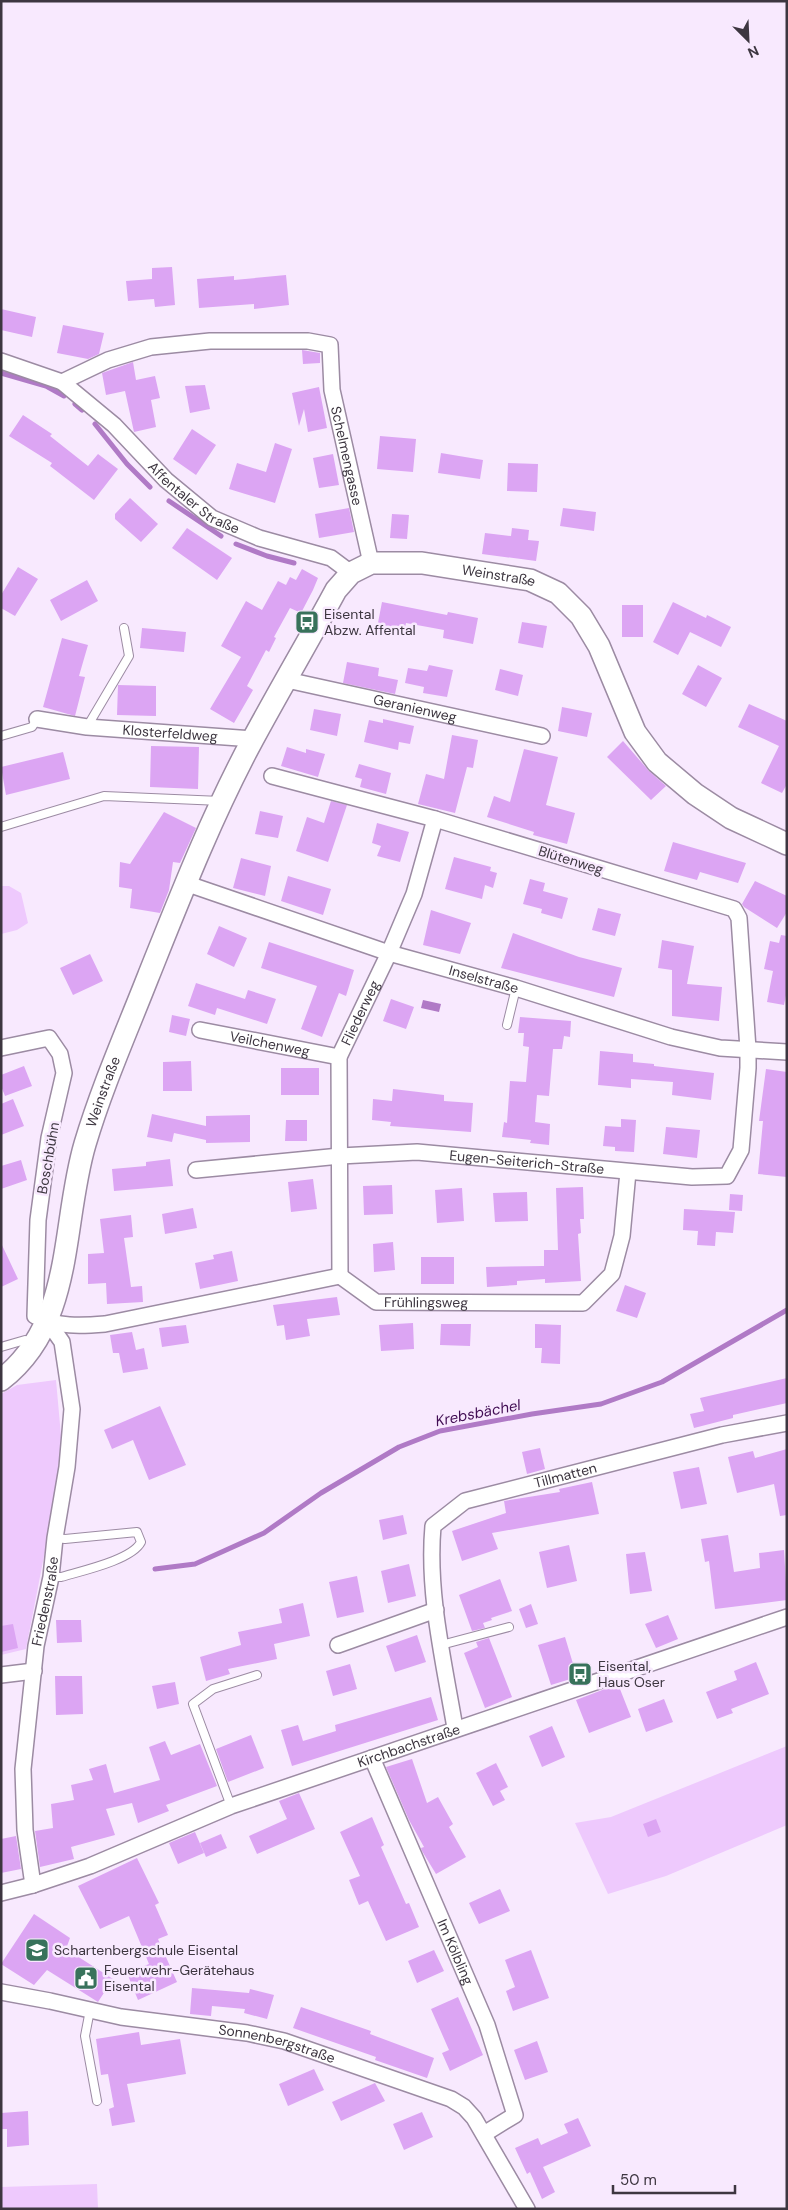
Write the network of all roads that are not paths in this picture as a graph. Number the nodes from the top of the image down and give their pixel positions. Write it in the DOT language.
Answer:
graph roads {
  1 [pos="1,361"];
  2 [pos="62,382"];
  3 [pos="371,563"];
  4 [pos="351,573"];
  5 [pos="124,628"];
  6 [pos="287,680"];
  7 [pos="37,720"];
  8 [pos="87,727"];
  9 [pos="1,736"];
  10 [pos="542,736"];
  11 [pos="253,739"];
  12 [pos="272,776"];
  13 [pos="223,801"];
  14 [pos="435,819"];
  15 [pos="1,827"];
  16 [pos="787,844"];
  17 [pos="185,883"];
  18 [pos="389,953"];
  19 [pos="516,988"];
  20 [pos="507,1025"];
  21 [pos="200,1030"];
  22 [pos="1,1048"];
  23 [pos="748,1049"];
  24 [pos="787,1052"];
  25 [pos="338,1057"];
  26 [pos="340,1156"];
  27 [pos="196,1170"];
  28 [pos="628,1172"];
  29 [pos="340,1276"];
  30 [pos="48,1322"];
  31 [pos="35,1344"];
  32 [pos="1,1347"];
  33 [pos="1,1380"];
  34 [pos="787,1423"];
  35 [pos="55,1538"];
  36 [pos="51,1577"];
  37 [pos="436,1610"];
  38 [pos="787,1616"];
  39 [pos="509,1627"];
  40 [pos="338,1645"];
  41 [pos="441,1645"];
  42 [pos="34,1671"];
  43 [pos="1,1674"];
  44 [pos="256,1675"];
  45 [pos="455,1728"];
  46 [pos="372,1758"];
  47 [pos="231,1806"];
  48 [pos="33,1885"];
  49 [pos="1,1893"];
  50 [pos="1,1992"];
  51 [pos="90,2010"];
  52 [pos="97,2101"];
  53 [pos="484,2134"];
  54 [pos="528,2209"];
  1 -- 2 [label="street, Affentaler Straße"];
  2 -- 3 [label="street, Schelmengasse"];
  2 -- 4 [label="street, Affentaler Straße"];
  3 -- 4 [label="main road, Weinstraße"];
  3 -- 16 [label="main road, Weinstraße"];
  4 -- 6 [label="main road, Weinstraße"];
  5 -- 8 [label="lane"];
  6 -- 10 [label="street, Geranienweg"];
  6 -- 11 [label="main road, Weinstraße"];
  7 -- 8 [label="street, Klosterfeldweg"];
  7 -- 9 [label="lane"];
  8 -- 11 [label="street, Klosterfeldweg"];
  11 -- 13 [label="main road, Weinstraße"];
  12 -- 14 [label="street, Blütenweg"];
  13 -- 15 [label="lane"];
  13 -- 17 [label="main road, Weinstraße"];
  14 -- 18 [label="street, Fliederweg"];
  14 -- 23 [label="street, Blütenweg"];
  17 -- 18 [label="street, Inselstraße"];
  17 -- 30 [label="main road, Weinstraße"];
  18 -- 19 [label="street, Inselstraße"];
  18 -- 25 [label="street, Fliederweg"];
  19 -- 20 [label="lane"];
  19 -- 23 [label="street, Inselstraße"];
  21 -- 25 [label="street, Veilchenweg"];
  22 -- 30 [label="street, Boschbühn"];
  23 -- 24 [label="street, Inselstraße"];
  23 -- 28 [label="street, Eugen-Seiterich-Straße"];
  25 -- 26 [label="street, Fliederweg"];
  26 -- 27 [label="street, Eugen-Seiterich-Straße"];
  26 -- 28 [label="street, Eugen-Seiterich-Straße"];
  26 -- 29 [label="street, Fliederweg"];
  28 -- 29 [label="street, Frühlingsweg"];
  29 -- 30 [label="street"];
  30 -- 31 [label="main road, Weinstraße"];
  30 -- 35 [label="street, Friedenstraße"];
  31 -- 32 [label="lane"];
  31 -- 33 [label="main road, Weinstraße"];
  34 -- 37 [label="street, Tillmatten"];
  35 -- 36 [label="street, Friedenstraße"];
  35 -- 36 [label="lane"];
  36 -- 42 [label="street, Friedenstraße"];
  37 -- 40 [label="street"];
  37 -- 41 [label="street, Tillmatten"];
  38 -- 45 [label="street, Kirchbachstraße"];
  39 -- 41 [label="lane"];
  41 -- 45 [label="street, Tillmatten"];
  42 -- 43 [label="street"];
  42 -- 48 [label="street, Friedenstraße"];
  44 -- 47 [label="lane"];
  45 -- 46 [label="street, Kirchbachstraße"];
  46 -- 47 [label="street, Kirchbachstraße"];
  46 -- 53 [label="street, Im Kölbling"];
  47 -- 48 [label="street, Kirchbachstraße"];
  48 -- 49 [label="street, Kirchbachstraße"];
  50 -- 51 [label="street, Sonnenbergstraße"];
  51 -- 52 [label="lane"];
  51 -- 53 [label="street, Sonnenbergstraße"];
  53 -- 54 [label="street, Sonnenbergstraße"];
}
